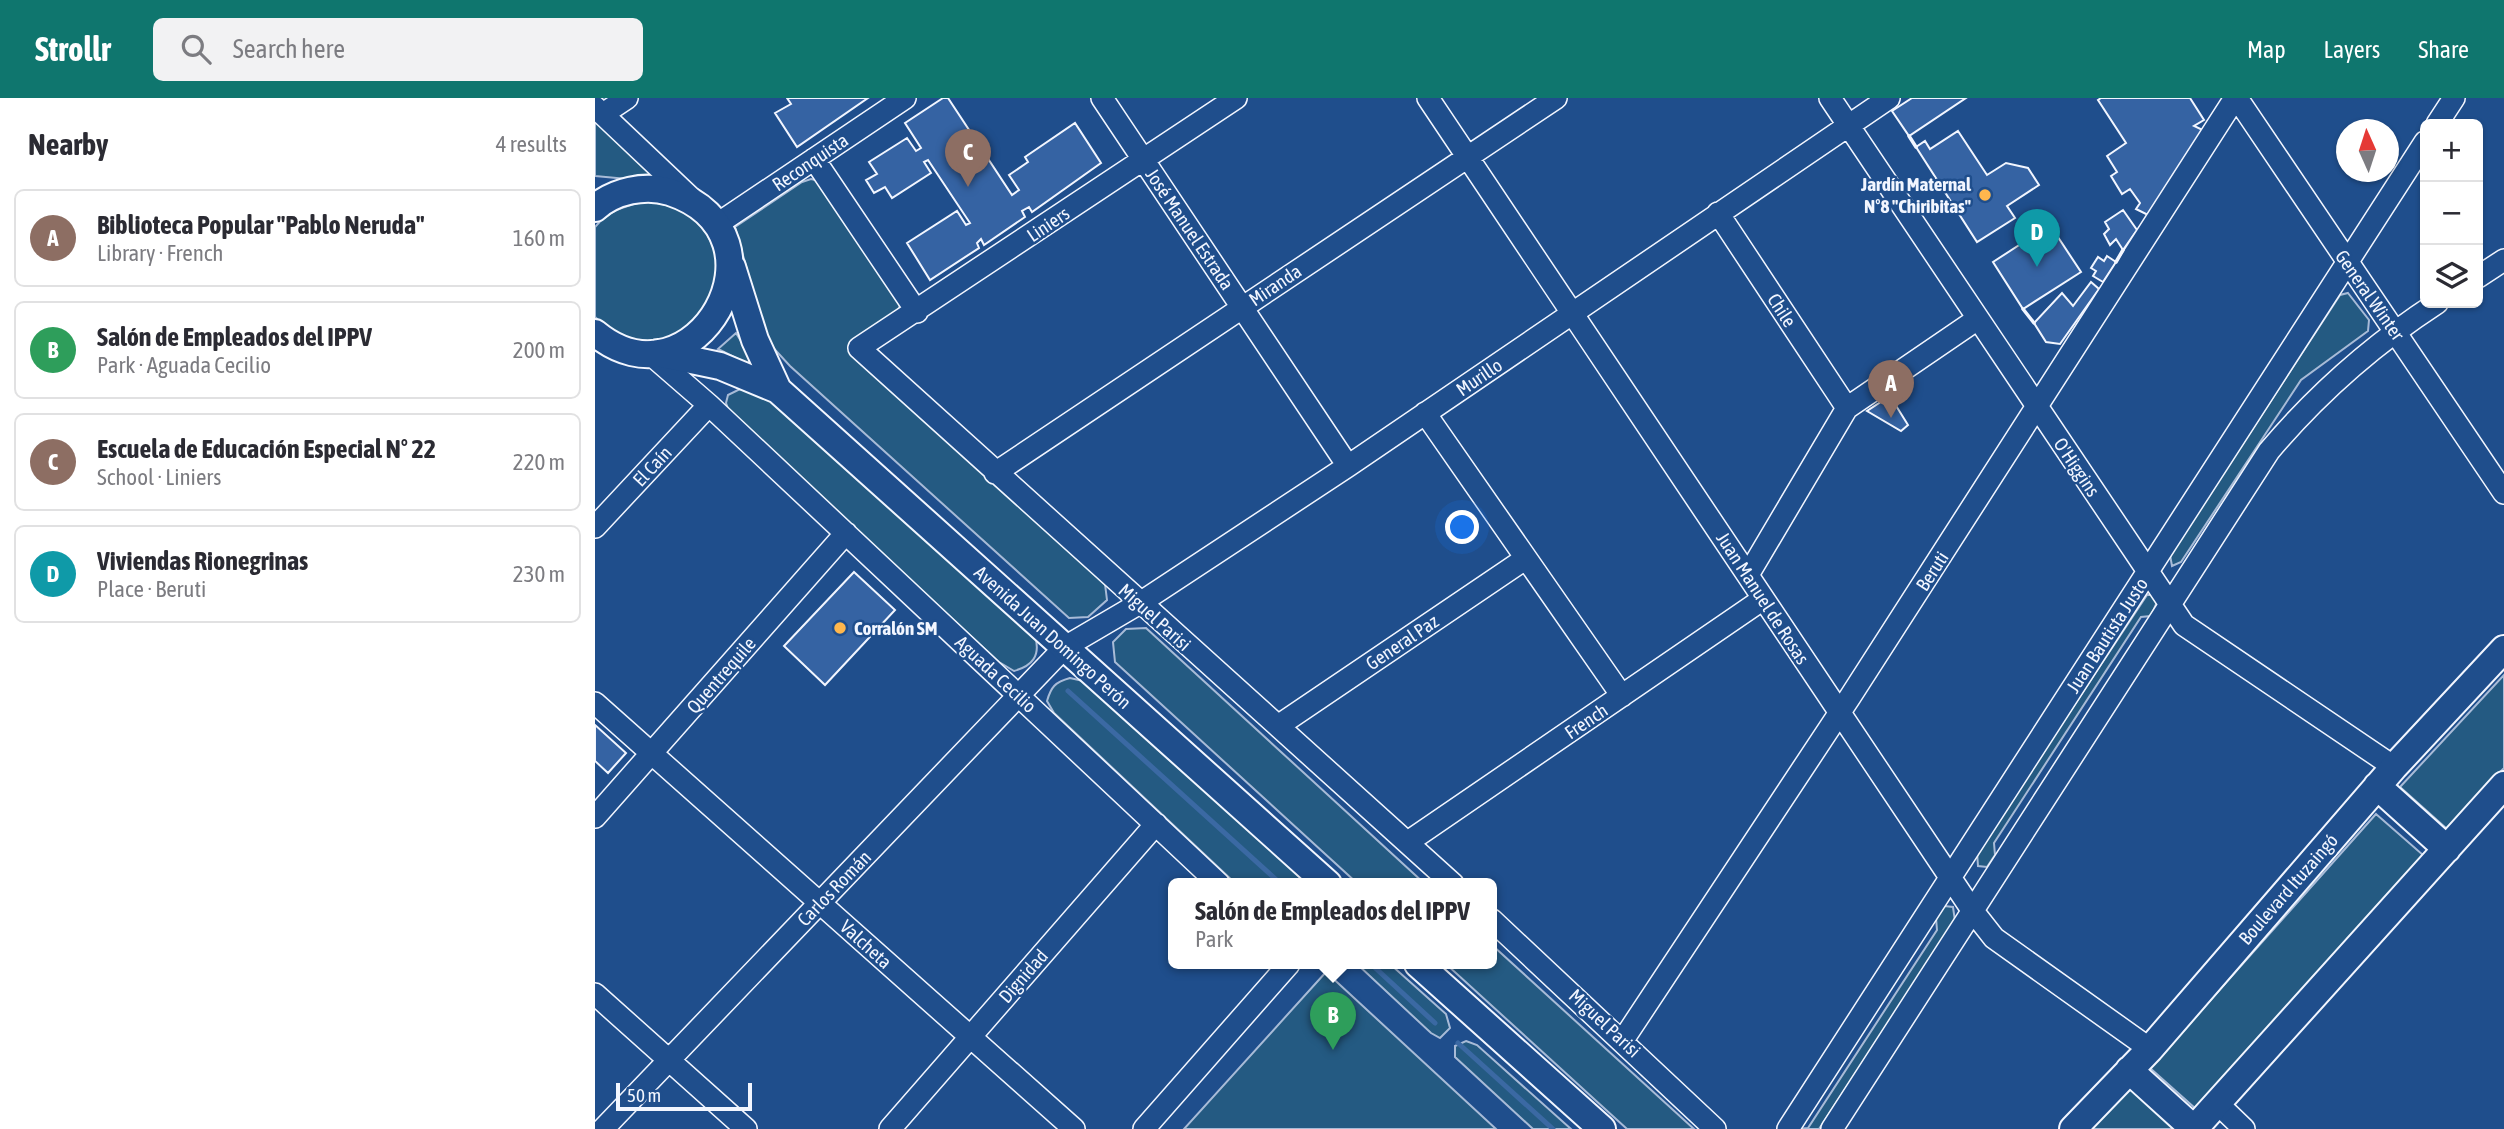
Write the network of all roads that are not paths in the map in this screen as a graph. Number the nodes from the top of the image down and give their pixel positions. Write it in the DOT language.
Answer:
graph roads {
  1 [pos="627,98"];
  2 [pos="905,98"];
  3 [pos="1102,98"];
  4 [pos="1236,98"];
  5 [pos="1428,98"];
  6 [pos="1556,98"];
  7 [pos="1830,98"];
  8 [pos="1889,98"];
  9 [pos="2236,98"];
  10 [pos="2454,98"];
  11 [pos="599,111"];
  12 [pos="2440,119"];
  13 [pos="1848,125"];
  14 [pos="2420,150"];
  15 [pos="1468,157"];
  16 [pos="814,159"];
  17 [pos="1143,160"];
  18 [pos="595,184"];
  19 [pos="645,188"];
  20 [pos="595,208"];
  21 [pos="1718,213"];
  22 [pos="708,216"];
  23 [pos="729,257"];
  24 [pos="2504,260"];
  25 [pos="2347,263"];
  26 [pos="2483,274"];
  27 [pos="1242,307"];
  28 [pos="2429,308"];
  29 [pos="917,312"];
  30 [pos="1572,313"];
  31 [pos="1976,320"];
  32 [pos="2395,330"];
  33 [pos="595,333"];
  34 [pos="859,348"];
  35 [pos="653,352"];
  36 [pos="778,390"];
  37 [pos="709,405"];
  38 [pos="2037,407"];
  39 [pos="1847,408"];
  40 [pos="1426,413"];
  41 [pos="1348,466"];
  42 [pos="995,474"];
  43 [pos="2504,493"];
  44 [pos="595,527"];
  45 [pos="846,533"];
  46 [pos="1525,559"];
  47 [pos="2148,572"];
  48 [pos="1748,575"];
  49 [pos="1763,599"];
  50 [pos="1140,603"];
  51 [pos="2168,603"];
  52 [pos="1065,647"];
  53 [pos="2504,649"];
  54 [pos="1019,695"];
  55 [pos="1622,696"];
  56 [pos="595,703"];
  57 [pos="1839,714"];
  58 [pos="1278,726"];
  59 [pos="651,753"];
  60 [pos="2385,776"];
  61 [pos="2504,785"];
  62 [pos="595,817"];
  63 [pos="1156,824"];
  64 [pos="1408,842"];
  65 [pos="2447,849"];
  66 [pos="1949,877"];
  67 [pos="1213,878"];
  68 [pos="1321,878"];
  69 [pos="1447,878"];
  70 [pos="820,903"];
  71 [pos="1972,910"];
  72 [pos="1497,925"];
  73 [pos="1285,969"];
  74 [pos="1424,969"];
  75 [pos="595,994"];
  76 [pos="971,1037"];
  77 [pos="1623,1040"];
  78 [pos="2150,1049"];
  79 [pos="669,1060"];
  80 [pos="2129,1070"];
  81 [pos="2217,1103"];
  82 [pos="603,1129"];
  83 [pos="746,1129"];
  84 [pos="891,1129"];
  85 [pos="1074,1129"];
  86 [pos="1144,1129"];
  87 [pos="1602,1129"];
  88 [pos="1715,1129"];
  89 [pos="1788,1129"];
  90 [pos="1832,1129"];
  91 [pos="2073,1129"];
  92 [pos="2194,1129"];
  93 [pos="2244,1129"];
  1 -- 11 [label="street"];
  2 -- 16 [label="street, Reconquista"];
  3 -- 17 [label="street, José Manuel Estrada"];
  4 -- 17 [label="street, Liniers"];
  5 -- 15 [label="street, Juan Manuel de Rosas"];
  6 -- 15 [label="street, Miranda"];
  7 -- 13 [label="street, O'Higgins"];
  8 -- 13 [label="street, Murillo"];
  9 -- 25 [label="street, General Winter"];
  9 -- 38 [label="street, Beruti"];
  10 -- 12 [label="street"];
  11 -- 22 [label="street"];
  13 -- 21 [label="street, Murillo"];
  13 -- 31 [label="street, O'Higgins"];
  14 -- 25 [label="street, Juan Bautista Justo"];
  15 -- 27 [label="street, Miranda"];
  15 -- 30 [label="street, Juan Manuel de Rosas"];
  16 -- 22 [label="street, Reconquista"];
  16 -- 29 [label="street"];
  17 -- 27 [label="street, José Manuel Estrada"];
  17 -- 29 [label="street, Liniers"];
  18 -- 19 [label="main road"];
  19 -- 20 [label="main road"];
  19 -- 22 [label="main road"];
  21 -- 30 [label="street, Murillo"];
  21 -- 39 [label="street, Chile"];
  22 -- 23 [label="main road, Avenida Juan Domingo Perón"];
  23 -- 35 [label="main road, Avenida Juan Domingo Perón"];
  23 -- 36 [label="main road, Avenida Juan Domingo Perón"];
  24 -- 26 [label="street"];
  25 -- 32 [label="street, General Winter"];
  25 -- 47 [label="street, Juan Bautista Justo"];
  27 -- 41 [label="street, José Manuel Estrada"];
  27 -- 42 [label="street, Miranda"];
  28 -- 32 [label="street, Juan Bautista Justo"];
  29 -- 34 [label="street, Liniers"];
  30 -- 40 [label="street, Murillo"];
  30 -- 48 [label="street, Juan Manuel de Rosas"];
  31 -- 38 [label="street, O'Higgins"];
  31 -- 39 [label="street"];
  32 -- 43 [label="street, General Winter"];
  32 -- 51 [label="street, Juan Bautista Justo"];
  33 -- 35 [label="main road, Avenida Juan Domingo Perón"];
  34 -- 42 [label="street, Miguel Parisi"];
  35 -- 36 [label="main road, Avenida Juan Domingo Perón"];
  35 -- 37 [label="street, Aguada Cecilio"];
  36 -- 52 [label="main road, Avenida Juan Domingo Perón"];
  37 -- 44 [label="street, El Caín"];
  37 -- 45 [label="street, Aguada Cecilio"];
  38 -- 47 [label="street, O'Higgins"];
  38 -- 57 [label="street, Beruti"];
  39 -- 48 [label="street"];
  40 -- 41 [label="street, Murillo"];
  40 -- 46 [label="street"];
  41 -- 50 [label="street, Murillo"];
  42 -- 50 [label="street, Miguel Parisi"];
  45 -- 54 [label="street, Aguada Cecilio"];
  45 -- 59 [label="street, Quentrequile"];
  46 -- 55 [label="street"];
  46 -- 58 [label="street, General Paz"];
  47 -- 51 [label="street, O'Higgins"];
  47 -- 66 [label="street, Juan Bautista Justo"];
  48 -- 49 [label="street, Juan Manuel de Rosas"];
  49 -- 55 [label="street, French"];
  49 -- 57 [label="street, Juan Manuel de Rosas"];
  50 -- 52 [label="street, Murillo"];
  50 -- 58 [label="street, Miguel Parisi"];
  51 -- 60 [label="street, O'Higgins"];
  51 -- 71 [label="street, Juan Bautista Justo"];
  52 -- 54 [label="street, Carlos Román"];
  52 -- 68 [label="main road, Avenida Juan Domingo Perón"];
  53 -- 60 [label="main road, Boulevard Ituzaingó"];
  54 -- 63 [label="street, Aguada Cecilio"];
  54 -- 70 [label="street, Carlos Román"];
  55 -- 64 [label="street, French"];
  56 -- 59 [label="street, Valcheta"];
  57 -- 66 [label="street, Juan Manuel de Rosas"];
  57 -- 77 [label="street, Beruti"];
  58 -- 64 [label="street, Miguel Parisi"];
  59 -- 62 [label="street, Quentrequile"];
  59 -- 70 [label="street, Valcheta"];
  60 -- 65 [label="main road"];
  60 -- 78 [label="main road, Boulevard Ituzaingó"];
  61 -- 65 [label="main road"];
  63 -- 67 [label="street, Aguada Cecilio"];
  63 -- 76 [label="street, Dignidad"];
  64 -- 69 [label="street, Miguel Parisi"];
  65 -- 81 [label="main road"];
  66 -- 71 [label="street, Juan Manuel de Rosas"];
  66 -- 89 [label="street, Juan Bautista Justo"];
  70 -- 76 [label="street, Valcheta"];
  70 -- 79 [label="street, Carlos Román"];
  71 -- 78 [label="street, Juan Manuel de Rosas"];
  71 -- 90 [label="street, Juan Bautista Justo"];
  72 -- 77 [label="street, Miguel Parisi"];
  73 -- 86 [label="street"];
  74 -- 87 [label="main road"];
  75 -- 79 [label="street"];
  76 -- 84 [label="street, Dignidad"];
  76 -- 85 [label="street, Valcheta"];
  77 -- 88 [label="street, Miguel Parisi"];
  78 -- 80 [label="main road, Boulevard Ituzaingó"];
  79 -- 82 [label="street, Carlos Román"];
  79 -- 83 [label="street"];
  80 -- 91 [label="main road, Boulevard Ituzaingó"];
  80 -- 92 [label="main road"];
  81 -- 92 [label="main road"];
  81 -- 93 [label="street"];
}
